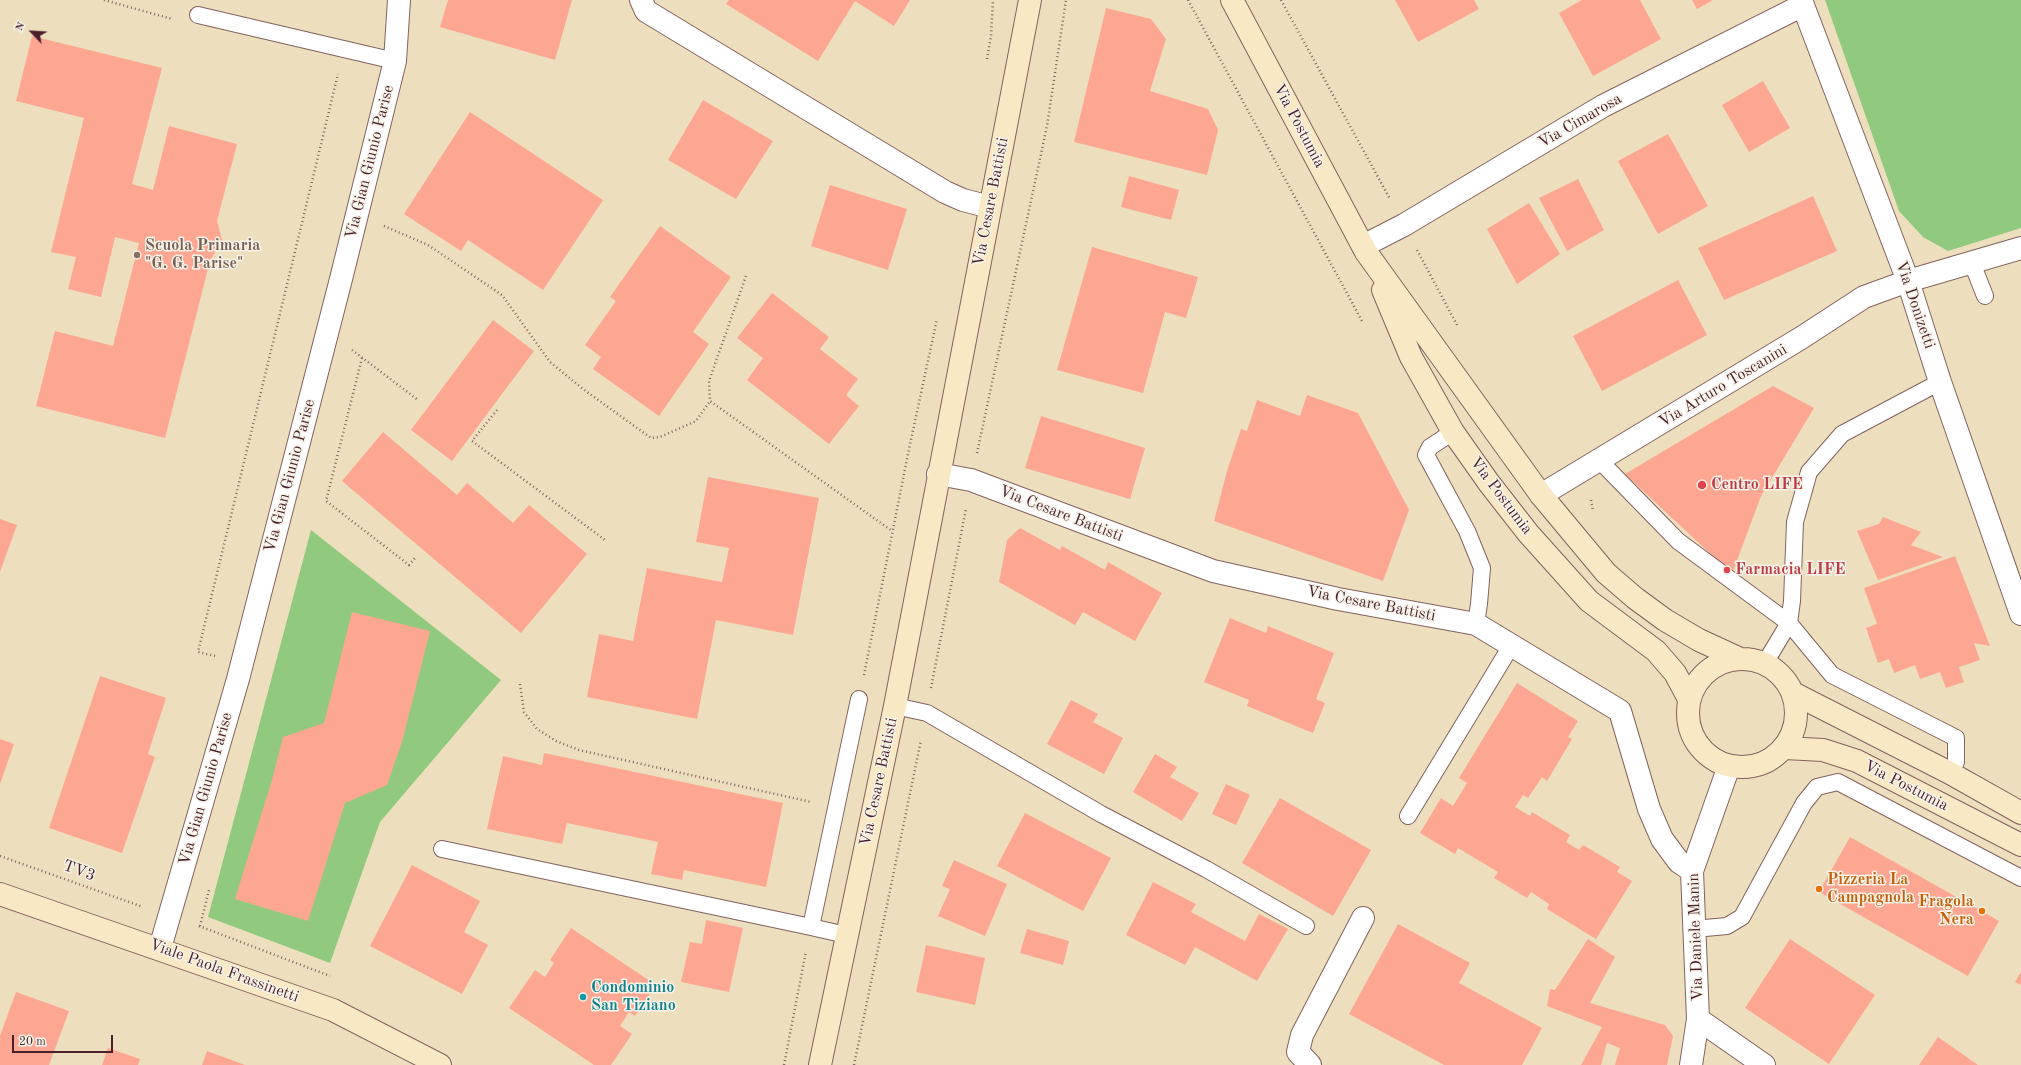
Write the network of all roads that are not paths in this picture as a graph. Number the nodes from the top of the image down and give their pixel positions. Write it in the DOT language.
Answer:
graph roads {
  1 [pos="399,0"];
  2 [pos="641,0"];
  3 [pos="1030,0"];
  4 [pos="1232,0"];
  5 [pos="1802,2"];
  6 [pos="198,15"];
  7 [pos="395,61"];
  8 [pos="990,207"];
  9 [pos="2021,248"];
  10 [pos="1364,249"];
  11 [pos="1972,263"];
  12 [pos="1908,281"];
  13 [pos="1985,296"];
  14 [pos="1940,382"];
  15 [pos="1453,432"];
  16 [pos="1600,460"];
  17 [pos="938,474"];
  18 [pos="1541,495"];
  19 [pos="2019,601"];
  20 [pos="1789,623"];
  21 [pos="1476,624"];
  22 [pos="1512,646"];
  23 [pos="1738,658"];
  24 [pos="1765,663"];
  25 [pos="1793,693"];
  26 [pos="859,699"];
  27 [pos="1689,700"];
  28 [pos="895,706"];
  29 [pos="1785,748"];
  30 [pos="1729,766"];
  31 [pos="1950,773"];
  32 [pos="2021,813"];
  33 [pos="1408,816"];
  34 [pos="2021,845"];
  35 [pos="442,849"];
  36 [pos="1692,871"];
  37 [pos="2021,878"];
  38 [pos="0,894"];
  39 [pos="1363,918"];
  40 [pos="1306,926"];
  41 [pos="810,927"];
  42 [pos="1694,929"];
  43 [pos="846,935"];
  44 [pos="160,948"];
  45 [pos="1698,1019"];
  46 [pos="440,1065"];
  47 [pos="820,1065"];
  48 [pos="1310,1065"];
  49 [pos="1691,1065"];
  50 [pos="1764,1065"];
  1 -- 7 [label="street, Via Gian Giunio Parise"];
  2 -- 8 [label="street"];
  3 -- 8 [label="main road, Via Cesare Battisti"];
  4 -- 10 [label="main road, Via Postumia"];
  5 -- 10 [label="street, Via Cimarosa"];
  5 -- 12 [label="street, Via Donizetti"];
  6 -- 7 [label="lane"];
  7 -- 44 [label="street, Via Gian Giunio Parise"];
  8 -- 17 [label="main road, Via Cesare Battisti"];
  9 -- 11 [label="street, Via Arturo Toscanini"];
  10 -- 15 [label="main road, Via Postumia"];
  10 -- 18 [label="main road, Via Postumia"];
  11 -- 12 [label="street, Via Arturo Toscanini"];
  11 -- 13 [label="lane"];
  12 -- 14 [label="street, Via Donizetti"];
  12 -- 16 [label="street, Via Arturo Toscanini"];
  14 -- 19 [label="street, Via Donizetti"];
  14 -- 20 [label="lane"];
  15 -- 21 [label="lane"];
  15 -- 27 [label="main road, Via Postumia"];
  16 -- 18 [label="street, Via Arturo Toscanini"];
  16 -- 20 [label="lane"];
  17 -- 21 [label="street, Via Cesare Battisti"];
  17 -- 28 [label="main road, Via Cesare Battisti"];
  18 -- 23 [label="main road, Via Postumia"];
  20 -- 24 [label="lane"];
  20 -- 31 [label="lane"];
  21 -- 22 [label="street, Via Cesare Battisti"];
  22 -- 33 [label="lane"];
  22 -- 36 [label="street, Via Cesare Battisti"];
  23 -- 24 [label="main road, Via Postumia"];
  23 -- 27 [label="main road, Via Postumia"];
  24 -- 25 [label="main road, Via Postumia"];
  25 -- 29 [label="main road, Via Postumia"];
  25 -- 31 [label="main road, Via Postumia"];
  26 -- 41 [label="lane"];
  27 -- 30 [label="main road, Via Postumia"];
  28 -- 40 [label="lane"];
  28 -- 43 [label="main road, Via Cesare Battisti"];
  29 -- 30 [label="main road, Via Postumia"];
  29 -- 34 [label="main road, Via Postumia"];
  30 -- 36 [label="street, Via Daniele Manin"];
  31 -- 32 [label="main road, Via Postumia"];
  35 -- 41 [label="lane"];
  36 -- 42 [label="street, Via Daniele Manin"];
  37 -- 42 [label="lane"];
  38 -- 44 [label="main road, Viale Paola Frassinetti"];
  39 -- 48 [label="street"];
  41 -- 43 [label="lane"];
  42 -- 45 [label="street, Via Daniele Manin"];
  43 -- 47 [label="main road, Via Cesare Battisti"];
  44 -- 46 [label="main road, Viale Paola Frassinetti"];
  45 -- 49 [label="street, Via Daniele Manin"];
  45 -- 50 [label="street"];
}
